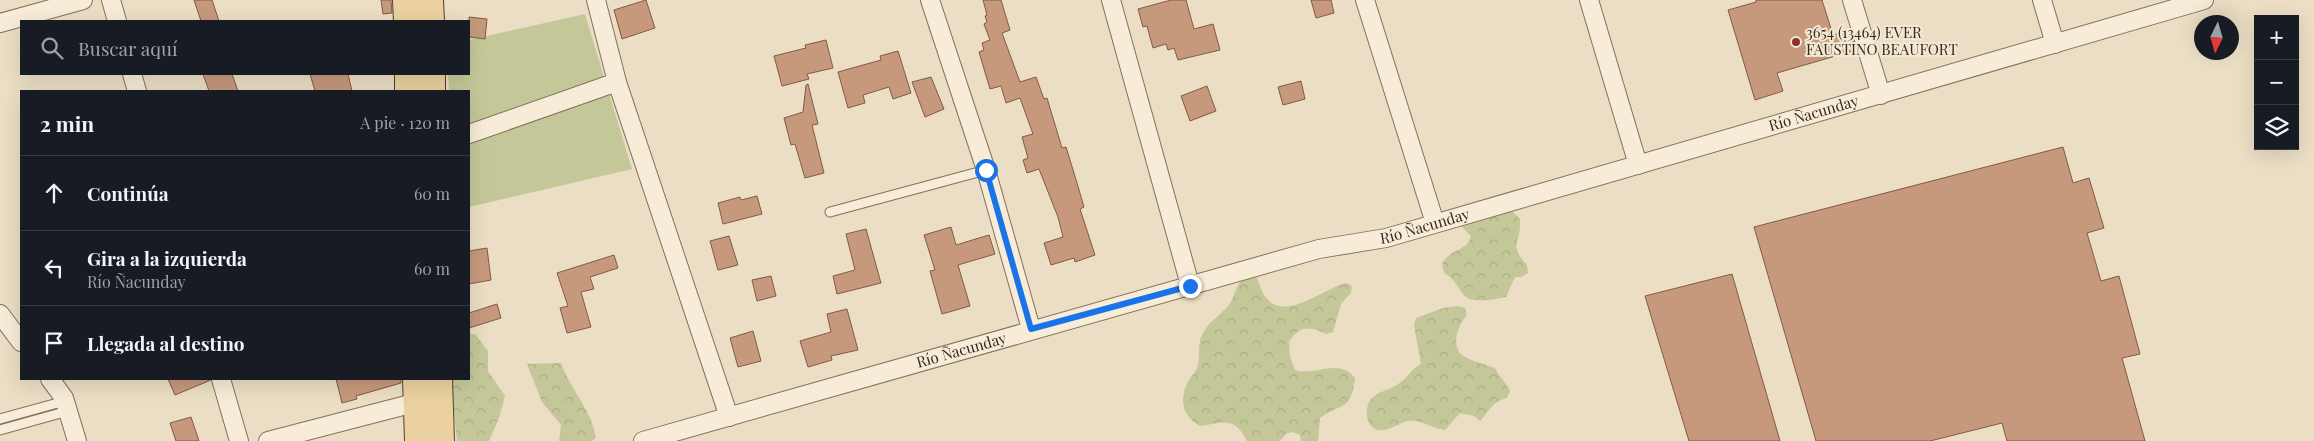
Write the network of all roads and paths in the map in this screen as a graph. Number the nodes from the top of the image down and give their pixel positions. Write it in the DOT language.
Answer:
graph roads {
  1 [pos="83,0"];
  2 [pos="111,0"];
  3 [pos="407,0"];
  4 [pos="429,0"];
  5 [pos="596,0"];
  6 [pos="930,0"];
  7 [pos="1111,0"];
  8 [pos="1365,0"];
  9 [pos="1589,0"];
  10 [pos="1852,0"];
  11 [pos="2042,0"];
  12 [pos="2204,0"];
  13 [pos="117,20"];
  14 [pos="408,20"];
  15 [pos="430,20"];
  16 [pos="0,24"];
  17 [pos="2055,44"];
  18 [pos="132,75"];
  19 [pos="409,75"];
  20 [pos="431,75"];
  21 [pos="617,82"];
  22 [pos="137,90"];
  23 [pos="409,90"];
  24 [pos="431,90"];
  25 [pos="1880,95"];
  26 [pos="470,134"];
  27 [pos="1638,165"];
  28 [pos="986,170"];
  29 [pos="830,212"];
  30 [pos="1435,224"];
  31 [pos="1190,286"];
  32 [pos="0,314"];
  33 [pos="1031,329"];
  34 [pos="20,341"];
  35 [pos="51,380"];
  36 [pos="221,380"];
  37 [pos="438,380"];
  38 [pos="418,391"];
  39 [pos="66,406"];
  40 [pos="729,417"];
  41 [pos="0,419"];
  42 [pos="0,430"];
  43 [pos="77,441"];
  44 [pos="239,441"];
  45 [pos="268,441"];
  46 [pos="419,441"];
  47 [pos="440,441"];
  48 [pos="643,441"];
  1 -- 16 [label="street"];
  2 -- 13 [label="street"];
  3 -- 14 [label="main road"];
  4 -- 15 [label="main road"];
  5 -- 21 [label="street"];
  6 -- 28 [label="street"];
  7 -- 31 [label="street"];
  8 -- 30 [label="street"];
  9 -- 27 [label="street"];
  10 -- 25 [label="street"];
  11 -- 17 [label="street"];
  12 -- 17 [label="street, Río Ñacunday"];
  17 -- 25 [label="street, Río Ñacunday"];
  18 -- 22 [label="street"];
  19 -- 23 [label="main road"];
  20 -- 24 [label="main road"];
  21 -- 26 [label="street"];
  21 -- 40 [label="street"];
  25 -- 27 [label="street, Río Ñacunday"];
  27 -- 30 [label="street, Río Ñacunday"];
  28 -- 29 [label="lane"];
  28 -- 33 [label="street"];
  30 -- 31 [label="street, Río Ñacunday"];
  31 -- 33 [label="street, Río Ñacunday"];
  32 -- 34 [label="street"];
  33 -- 40 [label="street, Río Ñacunday"];
  35 -- 39 [label="street"];
  36 -- 44 [label="street"];
  37 -- 47 [label="main road"];
  38 -- 45 [label="street"];
  38 -- 46 [label="main road"];
  39 -- 41 [label="lane"];
  39 -- 42 [label="lane"];
  39 -- 43 [label="street"];
  40 -- 48 [label="street, Río Ñacunday"];
}
